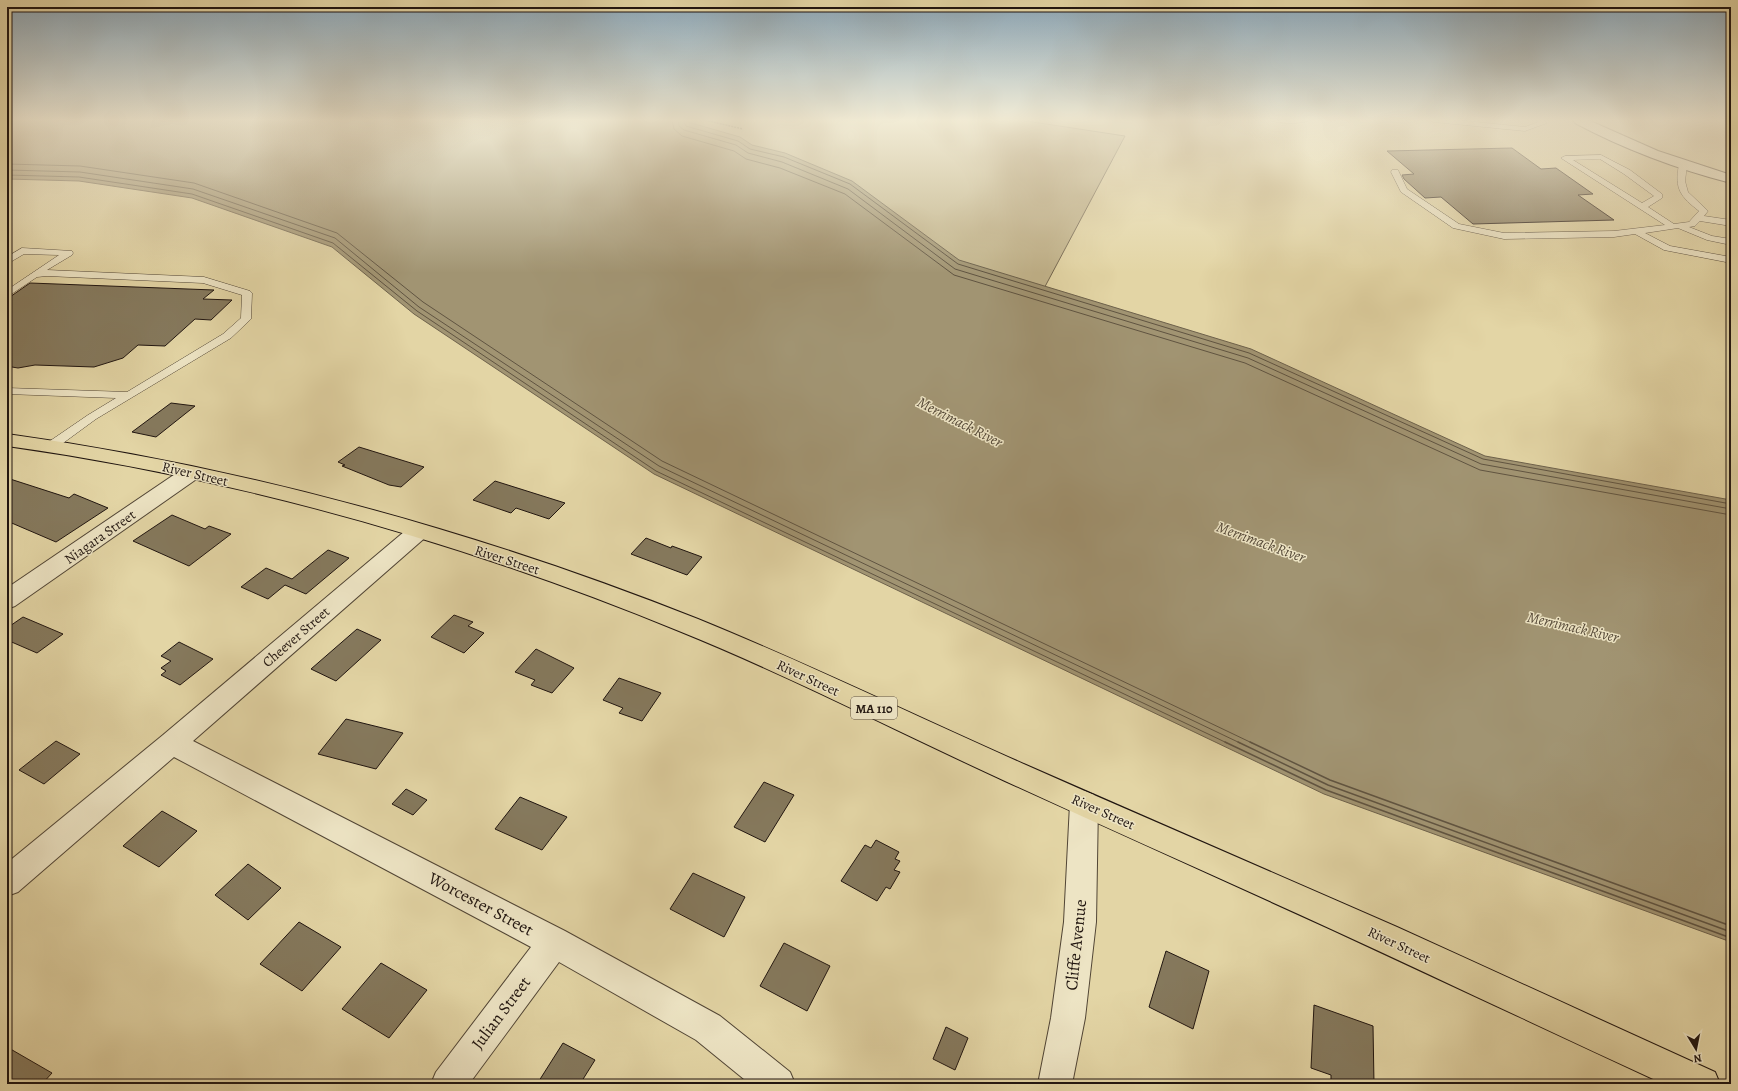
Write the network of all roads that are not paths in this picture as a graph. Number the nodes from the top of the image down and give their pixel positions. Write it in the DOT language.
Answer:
graph roads {
  1 [pos="1586,171"];
  2 [pos="1625,171"];
  3 [pos="1682,171"];
  4 [pos="1703,171"];
  5 [pos="1395,172"];
  6 [pos="1731,179"];
  7 [pos="1642,207"];
  8 [pos="1699,218"];
  9 [pos="1731,223"];
  10 [pos="1675,226"];
  11 [pos="1636,231"];
  12 [pos="1731,242"];
  13 [pos="1731,260"];
  14 [pos="7,261"];
  15 [pos="35,274"];
  16 [pos="7,294"];
  17 [pos="7,391"];
  18 [pos="128,395"];
  19 [pos="7,440"];
  20 [pos="51,446"];
  21 [pos="191,473"];
  22 [pos="420,531"];
  23 [pos="7,600"];
  24 [pos="172,743"];
  25 [pos="1084,804"];
  26 [pos="7,882"];
  27 [pos="554,942"];
  28 [pos="448,1084"];
  29 [pos="778,1084"];
  30 [pos="1055,1084"];
  31 [pos="1703,1084"];
  1 -- 7 [label="lane"];
  2 -- 7 [label="lane"];
  3 -- 8 [label="lane"];
  4 -- 6 [label="street"];
  5 -- 11 [label="lane"];
  7 -- 10 [label="lane"];
  8 -- 9 [label="lane"];
  8 -- 10 [label="lane"];
  10 -- 11 [label="lane"];
  10 -- 12 [label="lane"];
  11 -- 13 [label="lane"];
  14 -- 15 [label="lane"];
  15 -- 16 [label="lane"];
  15 -- 18 [label="lane"];
  17 -- 18 [label="lane"];
  18 -- 20 [label="lane"];
  19 -- 20 [label="main road, River Street / MA 110"];
  20 -- 21 [label="main road, River Street / MA 110"];
  21 -- 22 [label="main road, River Street / MA 110"];
  21 -- 23 [label="street, Niagara Street"];
  22 -- 24 [label="street, Cheever Street"];
  22 -- 25 [label="main road, River Street / MA 110"];
  24 -- 26 [label="street, Cheever Street"];
  24 -- 27 [label="street, Worcester Street"];
  25 -- 30 [label="street, Cliffe Avenue"];
  25 -- 31 [label="main road, River Street / MA 110"];
  27 -- 28 [label="street, Julian Street"];
  27 -- 29 [label="street, Worcester Street"];
}
